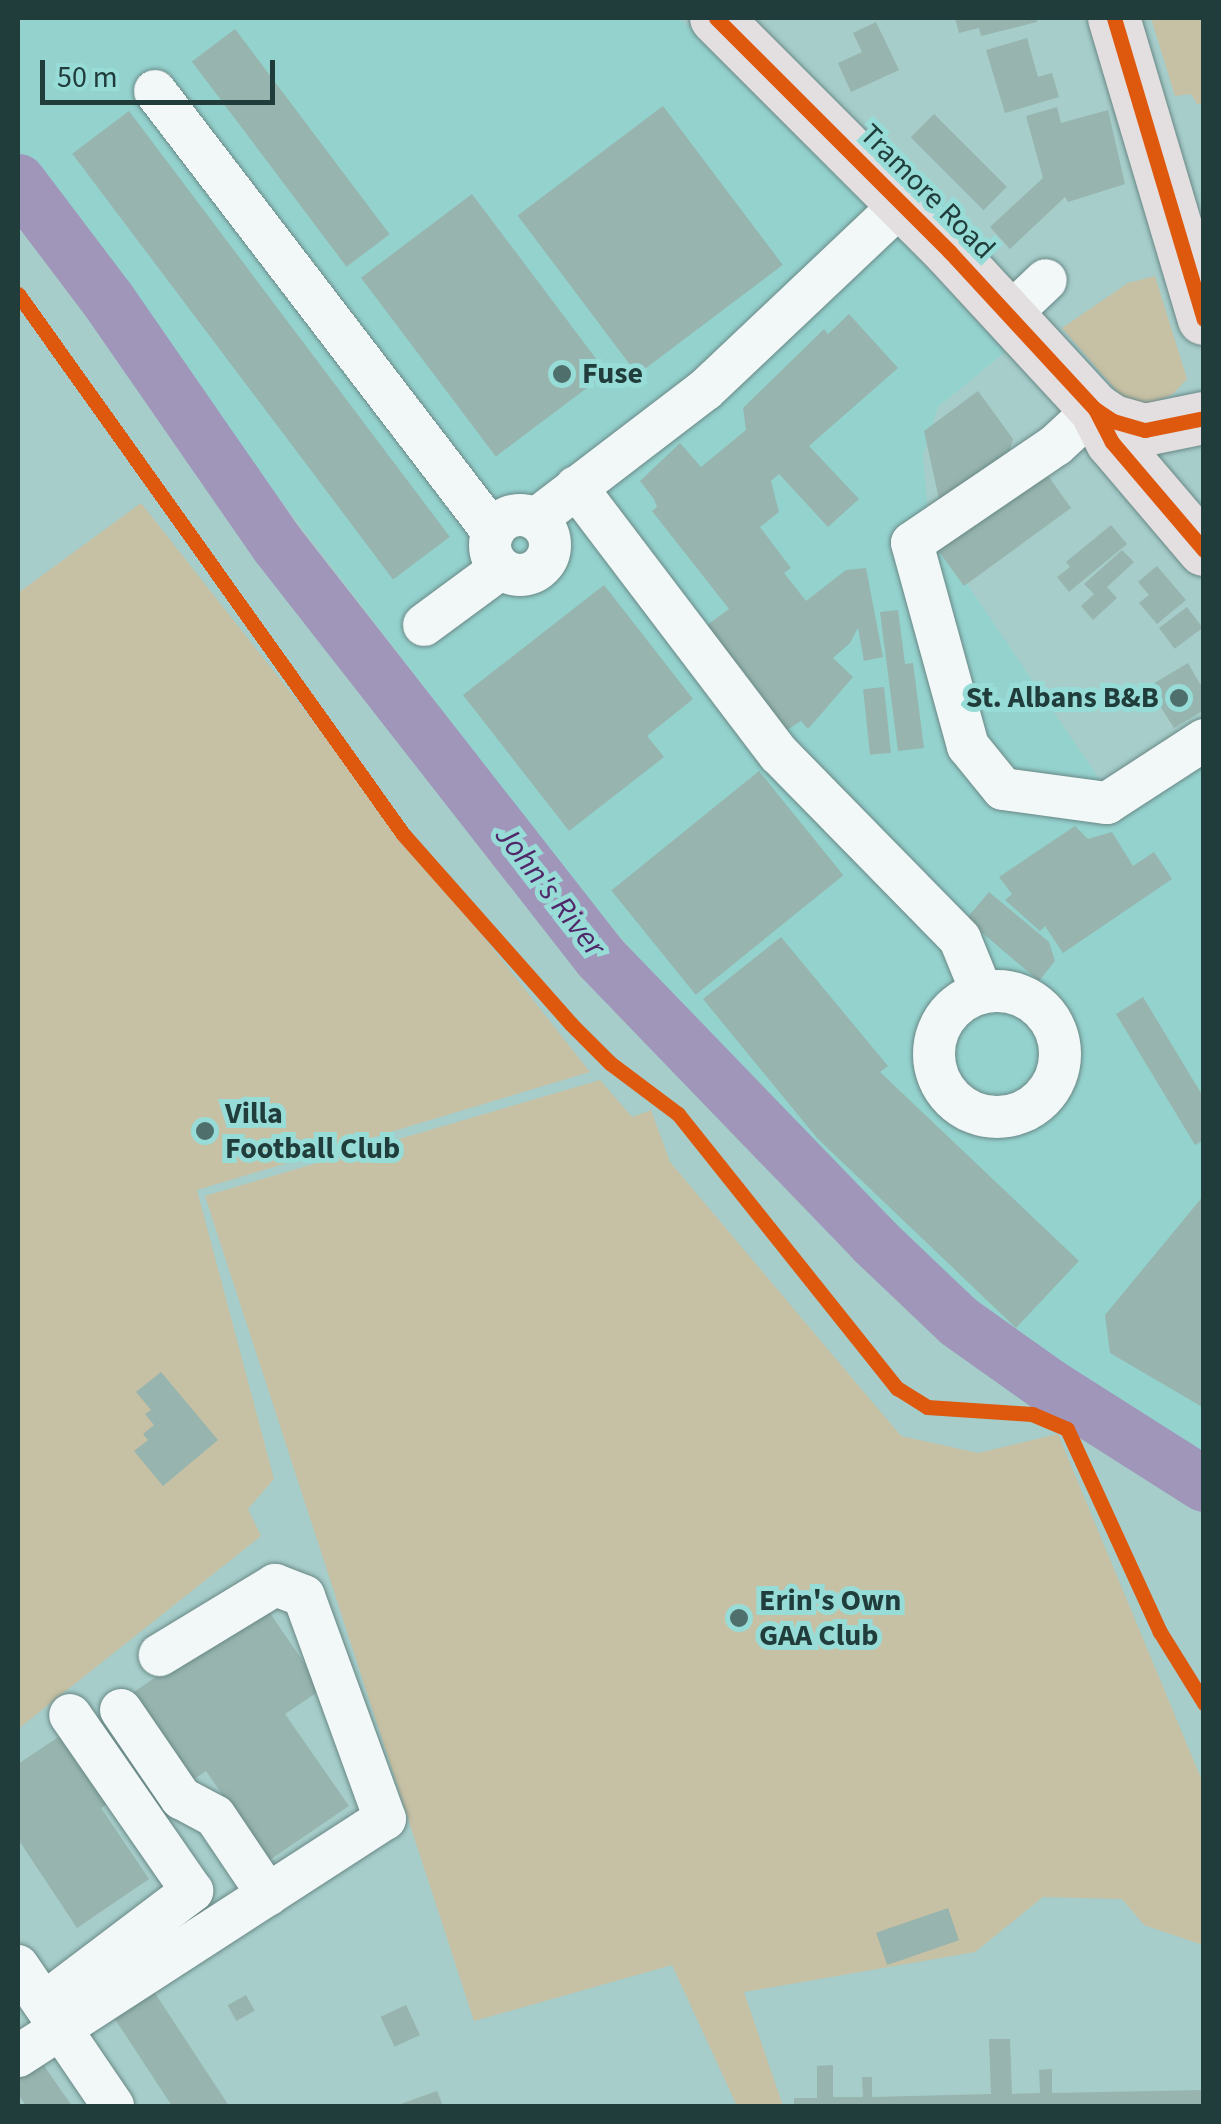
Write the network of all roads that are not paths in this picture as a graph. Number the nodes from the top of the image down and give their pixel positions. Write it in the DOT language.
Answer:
graph roads {
  1 [pos="716,18"];
  2 [pos="1114,18"];
  3 [pos="155,91"];
  4 [pos="902,204"];
  5 [pos="1046,280"];
  6 [pos="1008,316"];
  7 [pos="1204,319"];
  8 [pos="1094,409"];
  9 [pos="1204,418"];
  10 [pos="576,487"];
  11 [pos="1187,509"];
  12 [pos="536,519"];
  13 [pos="496,550"];
  14 [pos="1204,550"];
  15 [pos="424,625"];
  16 [pos="1204,740"];
  17 [pos="982,993"];
  18 [pos="160,1655"];
  19 [pos="121,1710"];
  20 [pos="70,1715"];
  21 [pos="268,1895"];
  22 [pos="19,1966"];
  23 [pos="53,2016"];
  24 [pos="18,2056"];
  25 [pos="113,2106"];
  1 -- 4 [label="main road, Tramore Road"];
  2 -- 7 [label="main road"];
  3 -- 13 [label="street"];
  4 -- 6 [label="main road, Tramore Road"];
  4 -- 10 [label="street"];
  5 -- 6 [label="street"];
  6 -- 8 [label="main road, Tramore Road"];
  8 -- 9 [label="main road, Tramore Road"];
  8 -- 11 [label="main road, Tramore Road"];
  8 -- 16 [label="street"];
  10 -- 12 [label="street"];
  10 -- 17 [label="street"];
  11 -- 14 [label="main road, Tramore Road"];
  12 -- 13 [label="street"];
  12 -- 13 [label="street"];
  13 -- 15 [label="street"];
  18 -- 21 [label="street"];
  19 -- 21 [label="street"];
  20 -- 23 [label="street"];
  21 -- 23 [label="street"];
  22 -- 23 [label="street"];
  23 -- 24 [label="street"];
  23 -- 25 [label="street"];
}
